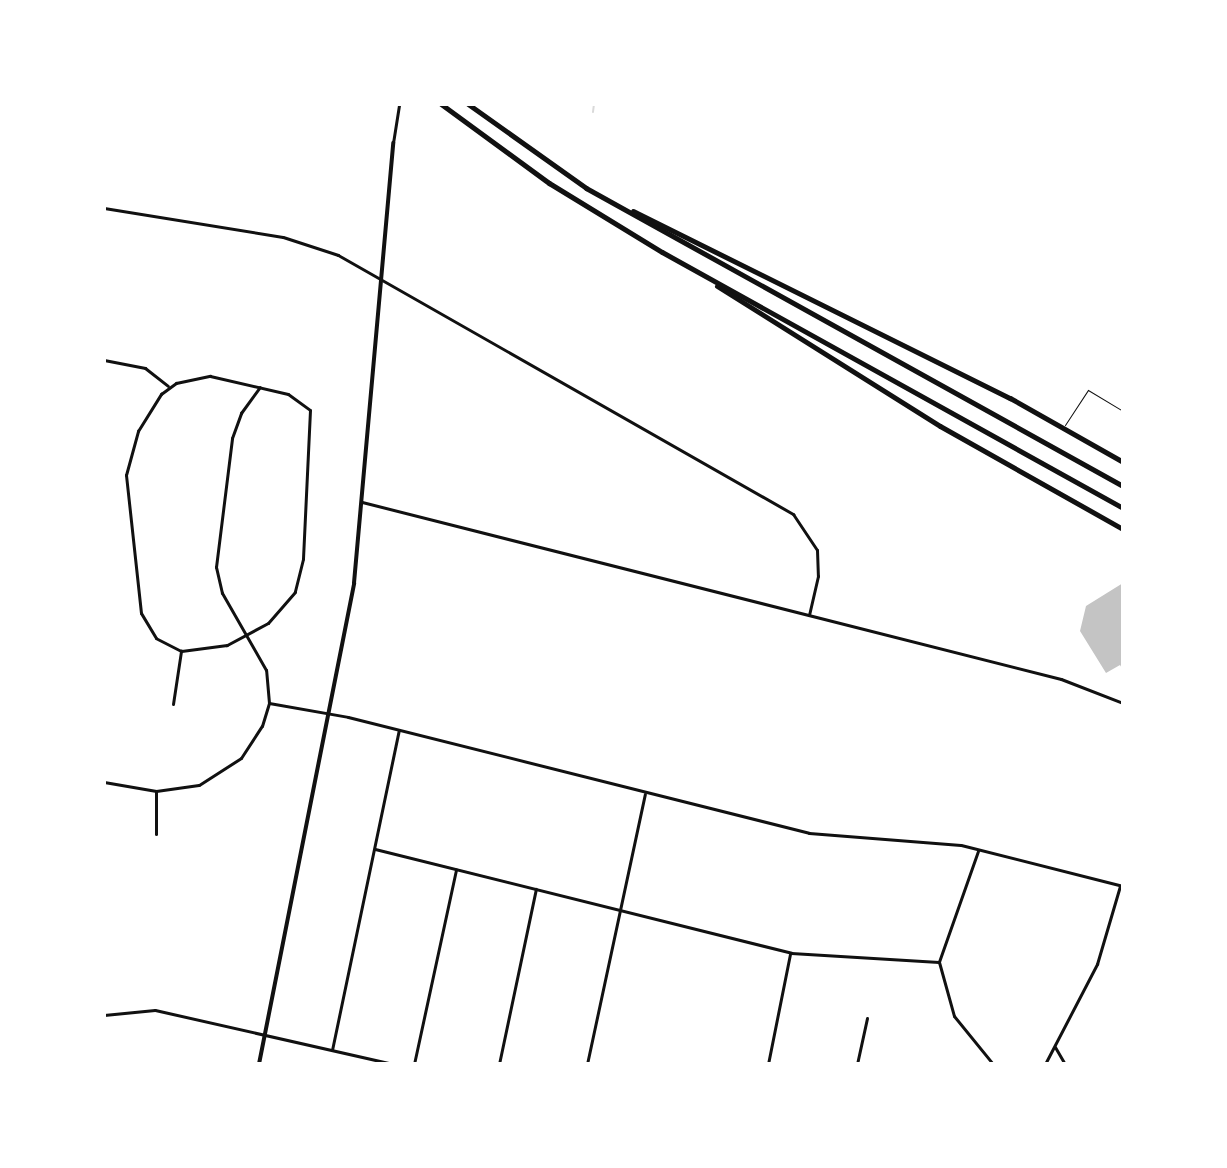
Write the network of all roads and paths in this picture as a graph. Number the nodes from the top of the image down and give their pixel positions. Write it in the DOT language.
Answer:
graph roads {
  1 [pos="399,104"];
  2 [pos="441,104"];
  3 [pos="468,104"];
  4 [pos="393,143"];
  5 [pos="605,198"];
  6 [pos="104,208"];
  7 [pos="662,252"];
  8 [pos="381,277"];
  9 [pos="104,360"];
  10 [pos="168,386"];
  11 [pos="260,387"];
  12 [pos="1123,411"];
  13 [pos="1063,428"];
  14 [pos="1123,462"];
  15 [pos="1123,486"];
  16 [pos="362,502"];
  17 [pos="1123,508"];
  18 [pos="1123,529"];
  19 [pos="809,615"];
  20 [pos="249,635"];
  21 [pos="181,651"];
  22 [pos="269,703"];
  23 [pos="1123,703"];
  24 [pos="173,704"];
  25 [pos="329,714"];
  26 [pos="399,730"];
  27 [pos="104,782"];
  28 [pos="156,791"];
  29 [pos="645,792"];
  30 [pos="156,834"];
  31 [pos="375,849"];
  32 [pos="978,849"];
  33 [pos="456,869"];
  34 [pos="1121,886"];
  35 [pos="536,889"];
  36 [pos="618,909"];
  37 [pos="791,953"];
  38 [pos="939,962"];
  39 [pos="104,1015"];
  40 [pos="867,1018"];
  41 [pos="265,1035"];
  42 [pos="1055,1047"];
  43 [pos="332,1050"];
  44 [pos="259,1064"];
  45 [pos="393,1064"];
  46 [pos="414,1064"];
  47 [pos="499,1064"];
  48 [pos="587,1064"];
  49 [pos="768,1064"];
  50 [pos="857,1064"];
  51 [pos="993,1064"];
  52 [pos="1045,1064"];
  53 [pos="1065,1064"];
  1 -- 4 [label="street"];
  2 -- 7 [label="highway"];
  3 -- 5 [label="highway"];
  4 -- 8 [label="main road"];
  5 -- 13 [label="highway"];
  5 -- 15 [label="highway"];
  6 -- 8 [label="street"];
  7 -- 17 [label="highway"];
  7 -- 18 [label="highway"];
  8 -- 16 [label="main road"];
  8 -- 19 [label="street"];
  9 -- 10 [label="street"];
  10 -- 11 [label="street"];
  10 -- 21 [label="street"];
  11 -- 20 [label="street"];
  11 -- 20 [label="street"];
  12 -- 13 [label="lane"];
  13 -- 14 [label="highway"];
  16 -- 19 [label="street"];
  16 -- 25 [label="main road"];
  19 -- 23 [label="street"];
  20 -- 21 [label="street"];
  20 -- 22 [label="street"];
  21 -- 24 [label="street"];
  22 -- 25 [label="street"];
  22 -- 28 [label="street"];
  25 -- 26 [label="street"];
  25 -- 41 [label="main road"];
  26 -- 29 [label="street"];
  26 -- 31 [label="street"];
  27 -- 28 [label="street"];
  28 -- 30 [label="street"];
  29 -- 32 [label="street"];
  29 -- 36 [label="street"];
  31 -- 33 [label="street"];
  31 -- 43 [label="street"];
  32 -- 34 [label="street"];
  32 -- 38 [label="street"];
  33 -- 35 [label="street"];
  33 -- 46 [label="street"];
  34 -- 42 [label="street"];
  35 -- 36 [label="street"];
  35 -- 47 [label="street"];
  36 -- 37 [label="street"];
  36 -- 48 [label="street"];
  37 -- 38 [label="street"];
  37 -- 49 [label="street"];
  38 -- 51 [label="street"];
  39 -- 41 [label="street"];
  40 -- 50 [label="street"];
  41 -- 43 [label="street"];
  41 -- 44 [label="main road"];
  42 -- 52 [label="street"];
  42 -- 53 [label="street"];
  43 -- 45 [label="street"];
}
